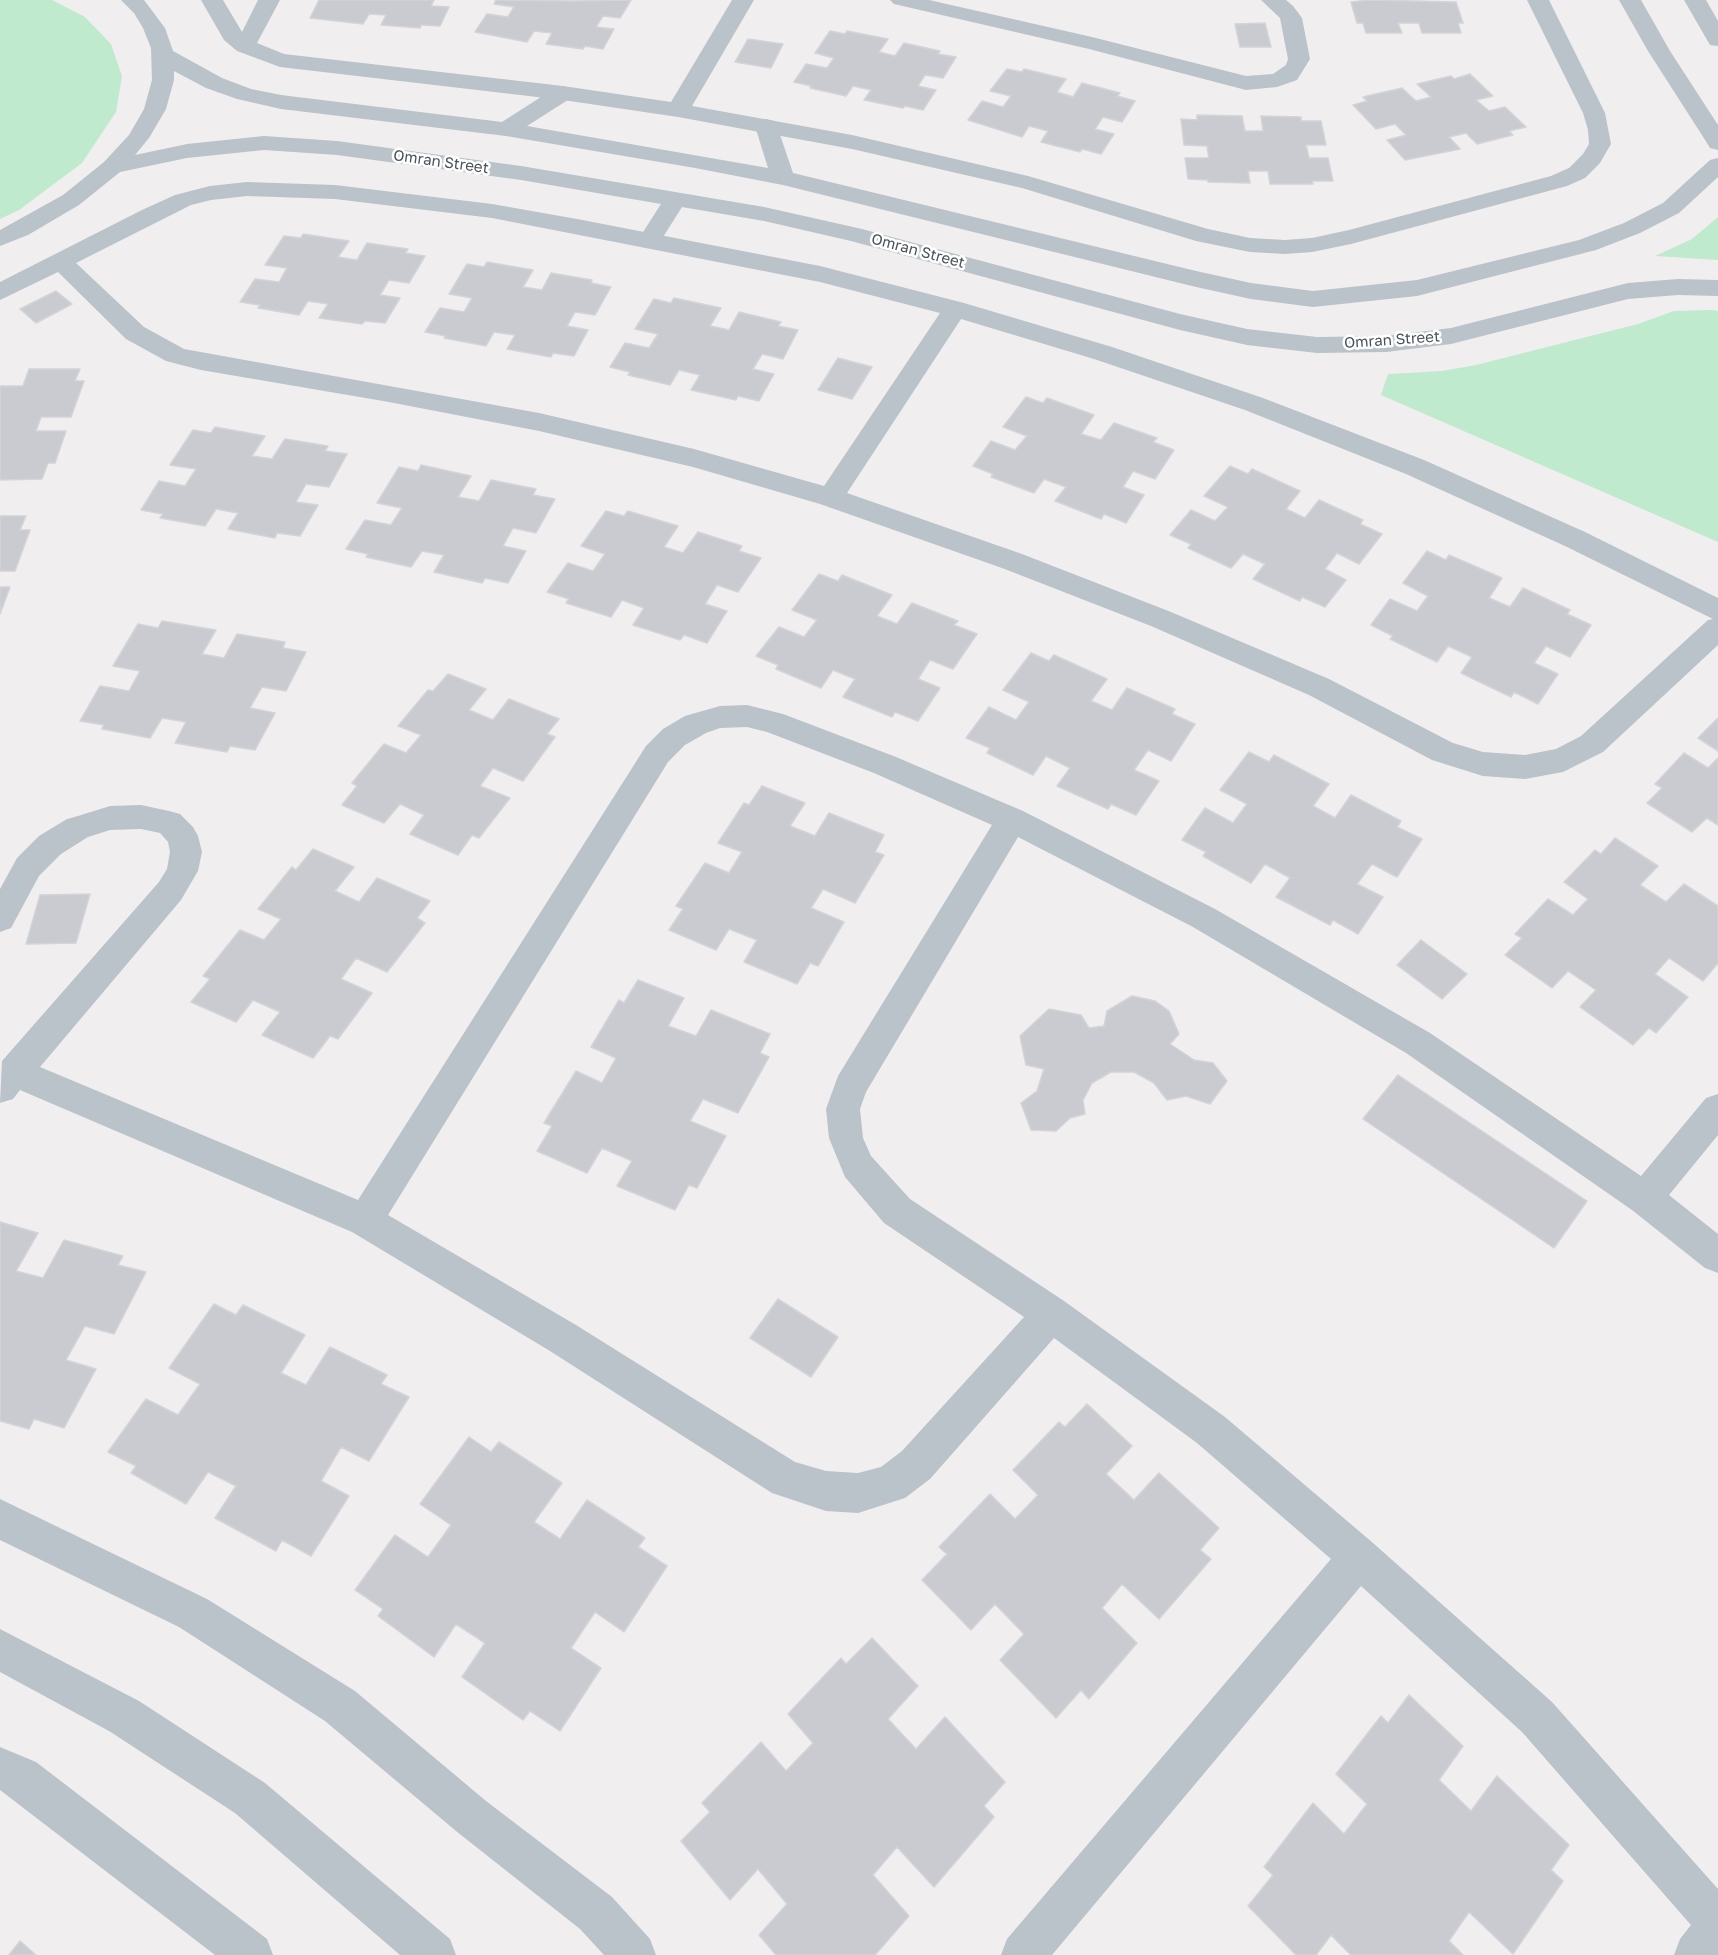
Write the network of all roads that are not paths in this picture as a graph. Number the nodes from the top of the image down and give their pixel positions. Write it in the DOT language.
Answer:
graph roads {
  1 [pos="132,0"];
  2 [pos="212,0"];
  3 [pos="269,0"];
  4 [pos="743,0"];
  5 [pos="901,0"];
  6 [pos="1272,0"];
  7 [pos="1538,0"];
  8 [pos="1630,0"];
  9 [pos="1695,0"];
  10 [pos="1718,40"];
  11 [pos="245,46"];
  12 [pos="163,54"];
  13 [pos="563,93"];
  14 [pos="678,110"];
  15 [pos="360,112"];
  16 [pos="766,126"];
  17 [pos="506,129"];
  18 [pos="1718,143"];
  19 [pos="337,148"];
  20 [pos="1718,165"];
  21 [pos="112,167"];
  22 [pos="783,178"];
  23 [pos="676,199"];
  24 [pos="0,239"];
  25 [pos="650,240"];
  26 [pos="1100,256"];
  27 [pos="61,262"];
  28 [pos="1718,288"];
  29 [pos="0,292"];
  30 [pos="1077,295"];
  31 [pos="956,309"];
  32 [pos="830,497"];
  33 [pos="1718,610"];
  34 [pos="1718,628"];
  35 [pos="1012,820"];
  36 [pos="0,919"];
  37 [pos="7,1080"];
  38 [pos="1718,1109"];
  39 [pos="1645,1198"];
  40 [pos="365,1220"];
  41 [pos="1718,1256"];
  42 [pos="1051,1314"];
  43 [pos="0,1519"];
  44 [pos="1359,1557"];
  45 [pos="0,1650"];
  46 [pos="0,1768"];
  47 [pos="1718,1922"];
  48 [pos="1718,1928"];
  49 [pos="251,1955"];
  50 [pos="434,1955"];
  51 [pos="634,1955"];
  52 [pos="1023,1955"];
  53 [pos="1696,1955"];
  1 -- 12 [label="street"];
  2 -- 11 [label="street"];
  3 -- 11 [label="street"];
  4 -- 14 [label="street"];
  5 -- 6 [label="street"];
  7 -- 16 [label="street"];
  8 -- 18 [label="street"];
  9 -- 10 [label="street"];
  11 -- 13 [label="street"];
  12 -- 15 [label="street"];
  12 -- 21 [label="street"];
  13 -- 14 [label="street"];
  13 -- 17 [label="street"];
  14 -- 16 [label="street"];
  15 -- 17 [label="street"];
  15 -- 19 [label="street"];
  16 -- 22 [label="street"];
  17 -- 22 [label="street"];
  19 -- 21 [label="street, Omran Street"];
  19 -- 23 [label="street, Omran Street"];
  20 -- 26 [label="street"];
  21 -- 24 [label="street"];
  22 -- 26 [label="street"];
  23 -- 25 [label="street"];
  23 -- 30 [label="street, Omran Street"];
  25 -- 27 [label="street"];
  25 -- 31 [label="street"];
  26 -- 30 [label="street"];
  27 -- 29 [label="street"];
  27 -- 32 [label="street"];
  28 -- 30 [label="street, Omran Street"];
  31 -- 32 [label="street"];
  31 -- 33 [label="street"];
  32 -- 34 [label="street"];
  35 -- 39 [label="street"];
  35 -- 40 [label="street"];
  35 -- 42 [label="street"];
  36 -- 37 [label="street"];
  37 -- 40 [label="street"];
  38 -- 39 [label="street"];
  39 -- 41 [label="street"];
  40 -- 42 [label="street"];
  42 -- 44 [label="street"];
  43 -- 51 [label="street"];
  44 -- 47 [label="street"];
  44 -- 52 [label="street"];
  45 -- 50 [label="street"];
  46 -- 49 [label="street"];
  48 -- 53 [label="street"];
}
